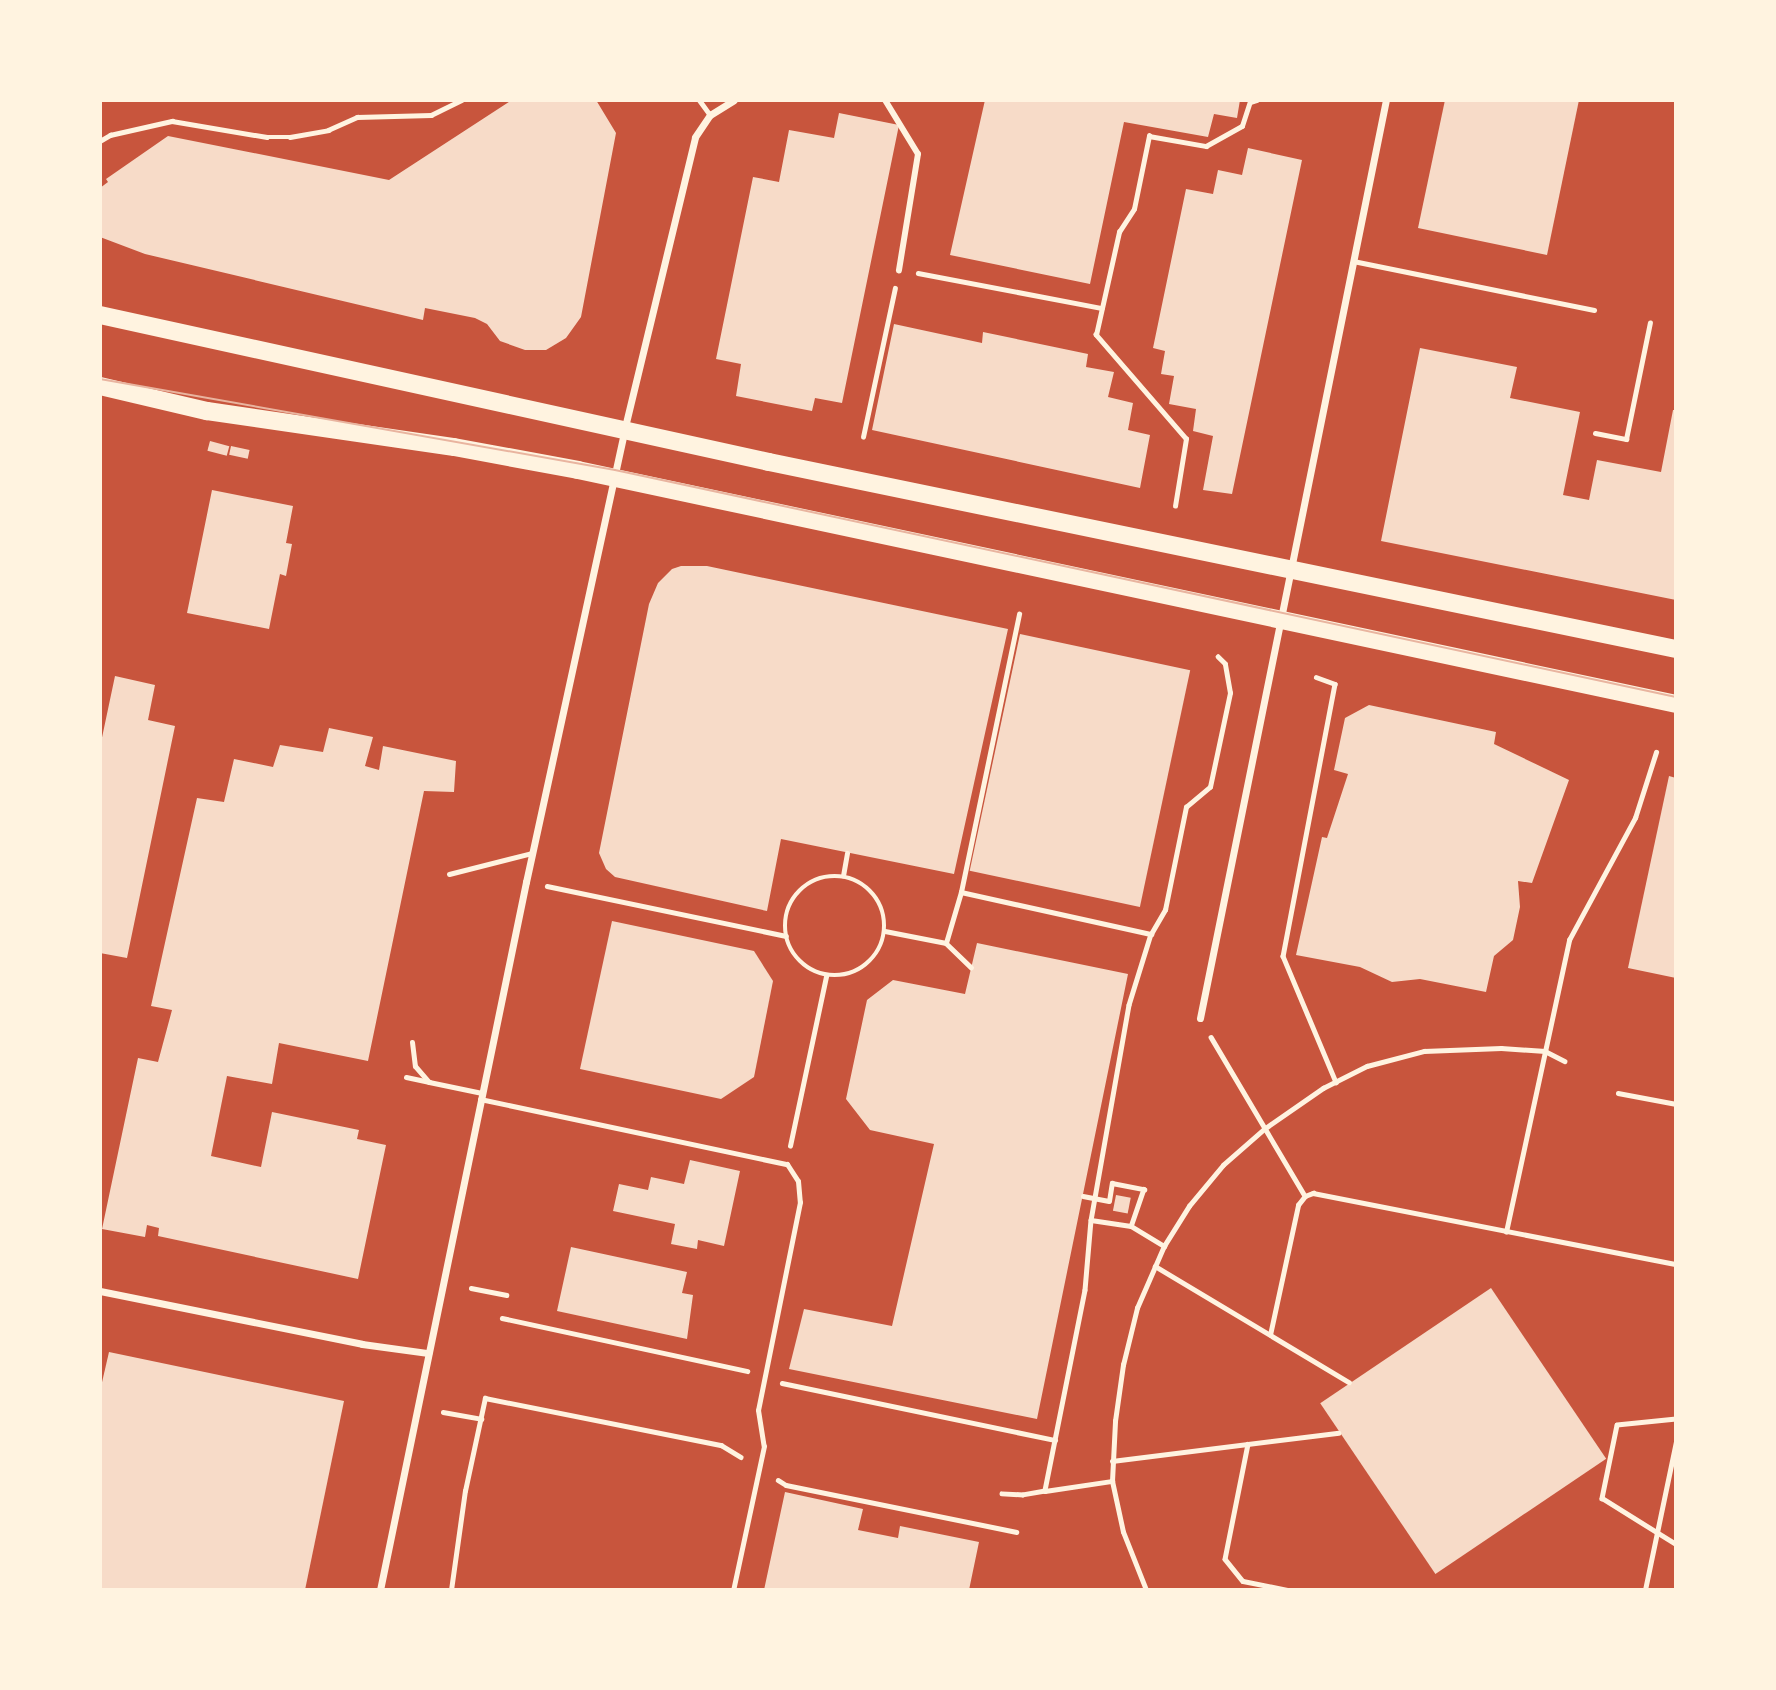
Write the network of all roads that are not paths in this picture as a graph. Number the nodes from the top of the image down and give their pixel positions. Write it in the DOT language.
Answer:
graph roads {
  1 [pos="699,100"];
  2 [pos="734,100"];
  3 [pos="885,100"];
  4 [pos="1386,100"];
  5 [pos="710,115"];
  6 [pos="1353,261"];
  7 [pos="899,270"];
  8 [pos="1594,310"];
  9 [pos="100,316"];
  10 [pos="1650,322"];
  11 [pos="100,386"];
  12 [pos="624,431"];
  13 [pos="1594,433"];
  14 [pos="614,478"];
  15 [pos="1290,571"];
  16 [pos="1279,620"];
  17 [pos="1676,649"];
  18 [pos="1676,704"];
  19 [pos="532,853"];
  20 [pos="449,874"];
  21 [pos="1200,1018"];
  22 [pos="412,1042"];
  23 [pos="406,1077"];
  24 [pos="429,1082"];
  25 [pos="481,1096"];
  26 [pos="100,1291"];
  27 [pos="428,1353"];
  28 [pos="380,1590"];
  29 [pos="733,1590"];
  1 -- 5 [label="lane"];
  2 -- 5 [label="street"];
  3 -- 7 [label="street"];
  4 -- 6 [label="street"];
  5 -- 12 [label="street"];
  6 -- 8 [label="lane"];
  6 -- 15 [label="street"];
  9 -- 12 [label="main road"];
  10 -- 13 [label="lane"];
  11 -- 14 [label="main road"];
  12 -- 14 [label="street"];
  12 -- 15 [label="main road"];
  14 -- 16 [label="main road"];
  14 -- 19 [label="street"];
  15 -- 16 [label="street"];
  15 -- 17 [label="main road"];
  16 -- 18 [label="main road"];
  16 -- 21 [label="street"];
  19 -- 20 [label="lane"];
  19 -- 25 [label="street"];
  22 -- 24 [label="lane"];
  23 -- 24 [label="lane"];
  24 -- 25 [label="lane"];
  25 -- 27 [label="street"];
  25 -- 29 [label="lane"];
  26 -- 27 [label="street"];
  27 -- 28 [label="street"];
}
